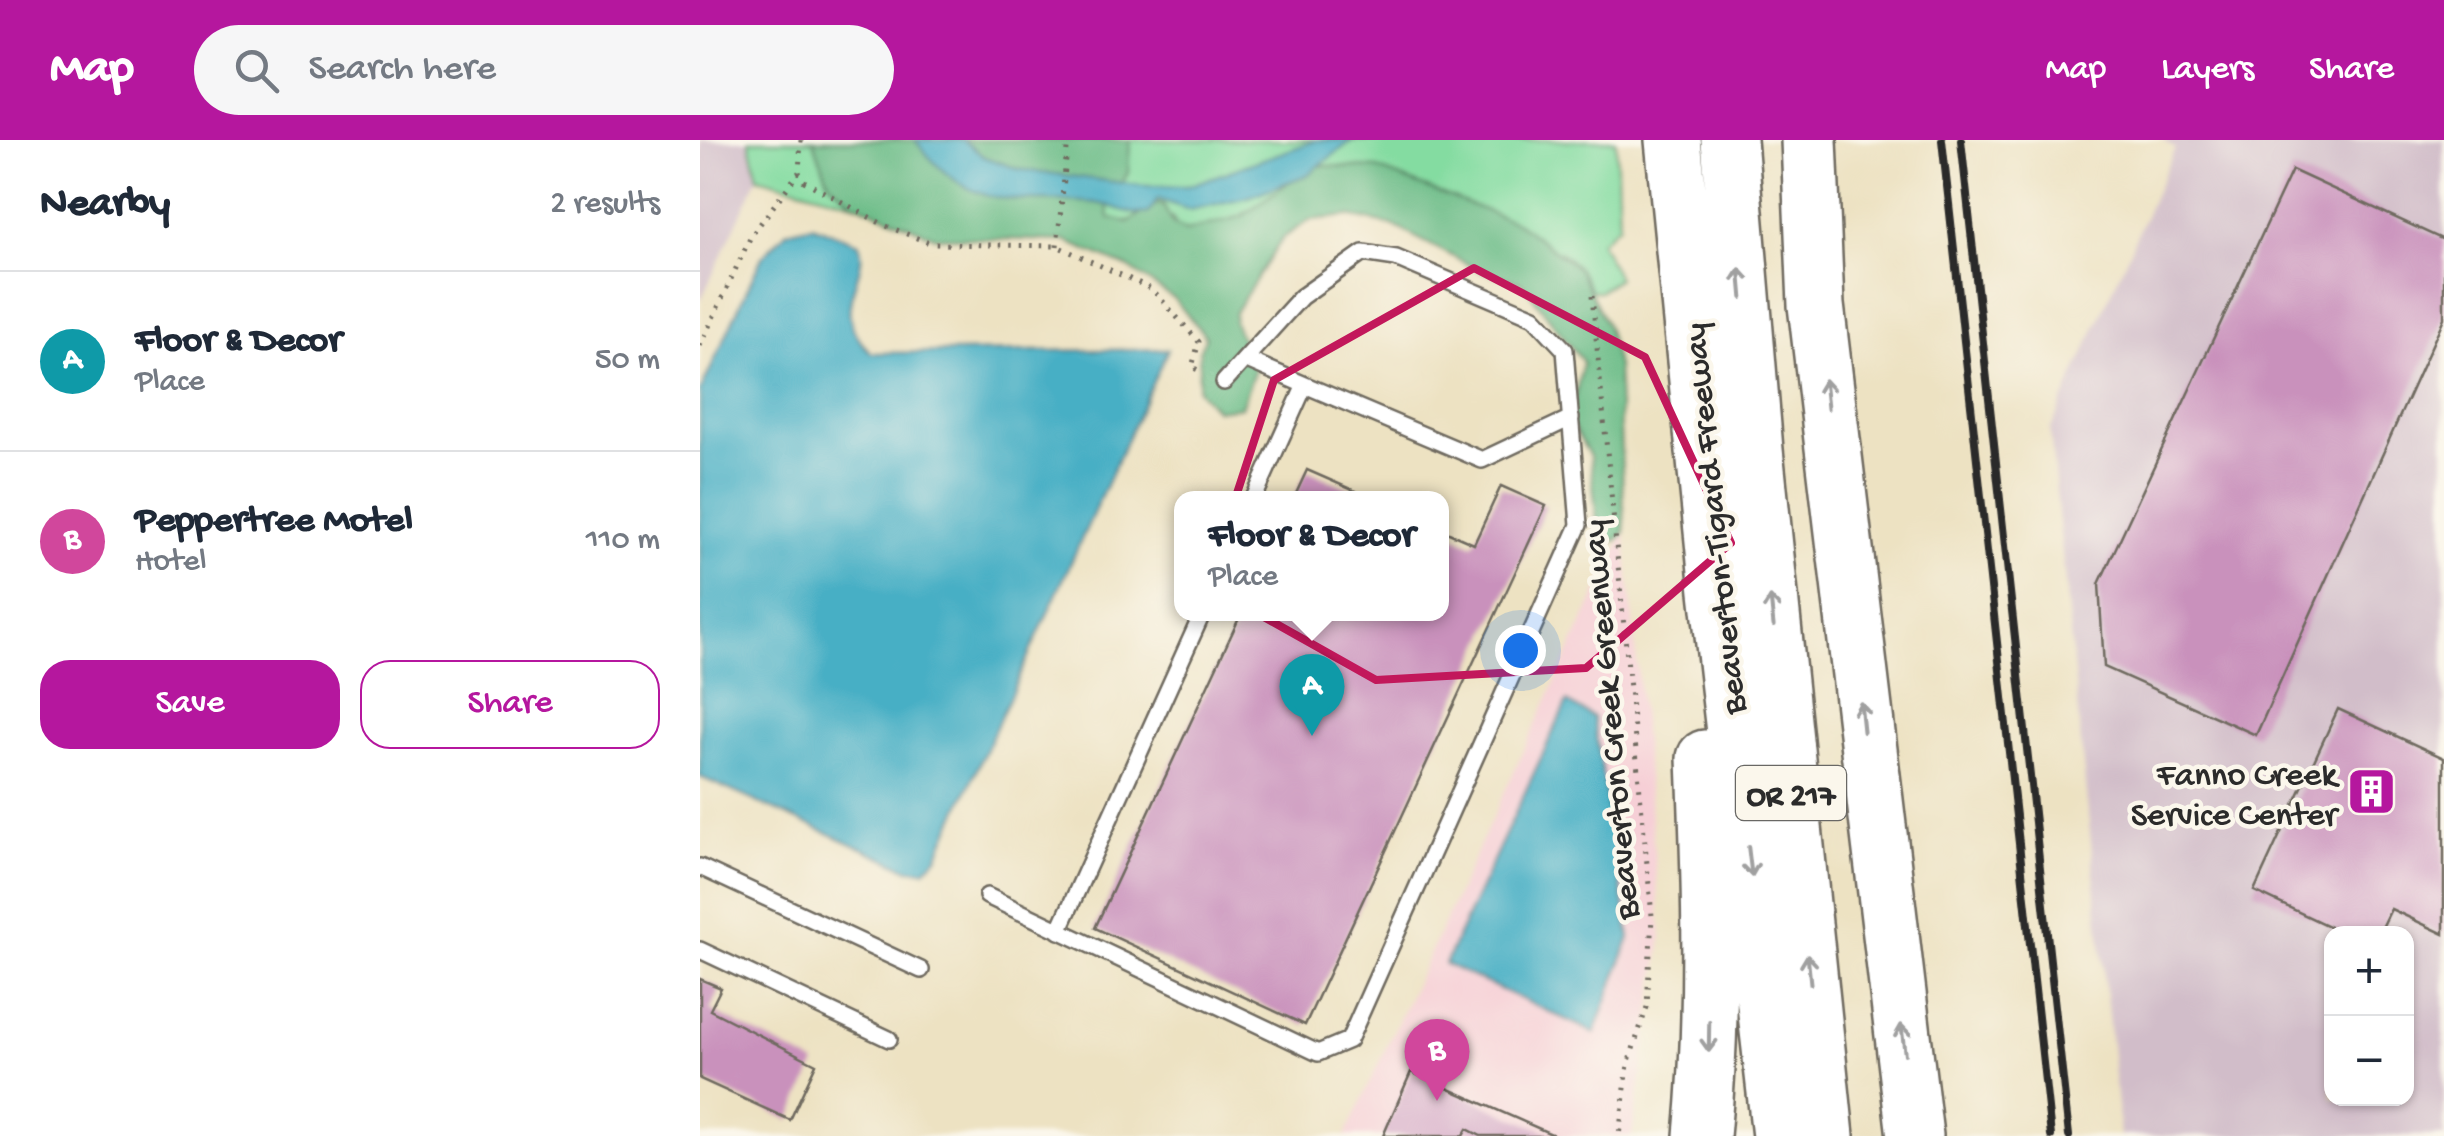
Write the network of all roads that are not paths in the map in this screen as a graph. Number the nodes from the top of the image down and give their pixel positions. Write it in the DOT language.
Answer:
graph roads {
  1 [pos="1674,140"];
  2 [pos="1729,140"];
  3 [pos="1810,140"];
  4 [pos="1244,360"];
  5 [pos="1224,382"];
  6 [pos="1305,385"];
  7 [pos="1572,418"];
  8 [pos="1257,491"];
  9 [pos="1718,591"];
  10 [pos="1199,621"];
  11 [pos="700,867"];
  12 [pos="988,896"];
  13 [pos="1059,931"];
  14 [pos="700,950"];
  15 [pos="921,970"];
  16 [pos="889,1039"];
  17 [pos="1702,1136"];
  18 [pos="1780,1136"];
  19 [pos="1826,1136"];
  20 [pos="1915,1136"];
  1 -- 9 [label="highway, Beaverton-Tigard Freeway / OR 217"];
  19 -- 2 [label="highway, Beaverton-Tigard Freeway / OR 217, one-way"];
  20 -- 3 [label="highway, one-way"];
  4 -- 5 [label="lane"];
  4 -- 6 [label="lane"];
  4 -- 7 [label="lane"];
  6 -- 7 [label="lane"];
  6 -- 8 [label="lane"];
  7 -- 13 [label="lane"];
  9 -- 17 [label="highway, one-way"];
  9 -- 18 [label="highway, Beaverton-Tigard Freeway / OR 217, one-way"];
  10 -- 13 [label="lane"];
  11 -- 15 [label="lane"];
  12 -- 13 [label="lane"];
  14 -- 16 [label="lane"];
}
